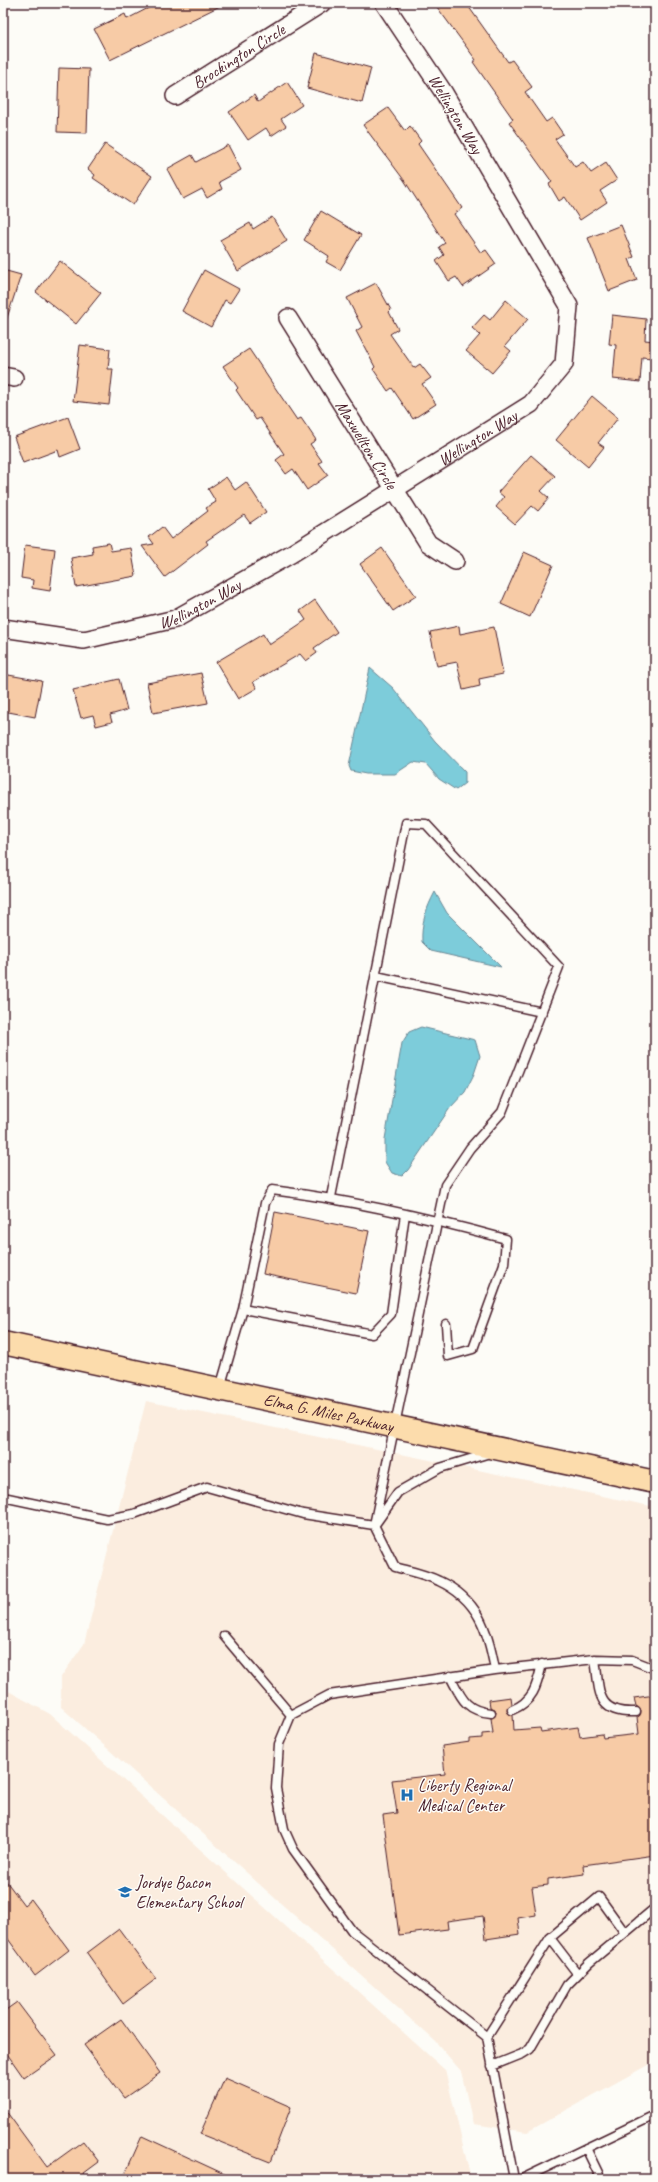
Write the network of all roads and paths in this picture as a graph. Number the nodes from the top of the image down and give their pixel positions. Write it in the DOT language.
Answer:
graph roads {
  1 [pos="322,3"];
  2 [pos="384,3"];
  3 [pos="175,96"];
  4 [pos="288,318"];
  5 [pos="394,490"];
  6 [pos="455,561"];
  7 [pos="3,628"];
  8 [pos="376,976"];
  9 [pos="542,1012"];
  10 [pos="331,1198"];
  11 [pos="405,1214"];
  12 [pos="436,1220"];
  13 [pos="243,1309"];
  14 [pos="446,1324"];
  15 [pos="3,1343"];
  16 [pos="219,1390"];
  17 [pos="394,1428"];
  18 [pos="500,1449"];
  19 [pos="655,1482"];
  20 [pos="3,1497"];
  21 [pos="374,1525"];
  22 [pos="224,1636"];
  23 [pos="595,1658"];
  24 [pos="542,1664"];
  25 [pos="655,1669"];
  26 [pos="496,1670"];
  27 [pos="450,1676"];
  28 [pos="512,1710"];
  29 [pos="636,1712"];
  30 [pos="491,1714"];
  31 [pos="291,1715"];
  32 [pos="655,1908"];
  33 [pos="625,1933"];
  34 [pos="550,1938"];
  35 [pos="577,1973"];
  36 [pos="487,2037"];
  37 [pos="492,2066"];
  38 [pos="655,2115"];
  39 [pos="586,2148"];
  40 [pos="514,2179"];
  41 [pos="522,2179"];
  42 [pos="600,2179"];
  1 -- 3 [label="street, Brockington Circle"];
  2 -- 5 [label="street, Wellington Way"];
  4 -- 5 [label="street, Maxwellton Circle"];
  5 -- 6 [label="street, Maxwellton Circle"];
  5 -- 7 [label="street, Wellington Way"];
  8 -- 9 [label="lane"];
  8 -- 9 [label="lane"];
  8 -- 10 [label="lane"];
  9 -- 12 [label="lane"];
  10 -- 11 [label="lane"];
  10 -- 13 [label="lane"];
  11 -- 12 [label="lane"];
  11 -- 13 [label="lane"];
  12 -- 14 [label="lane"];
  12 -- 17 [label="lane"];
  13 -- 16 [label="lane"];
  15 -- 16 [label="main road, Elma G. Miles Parkway"];
  16 -- 17 [label="main road, Elma G. Miles Parkway"];
  17 -- 18 [label="main road, Elma G. Miles Parkway"];
  17 -- 21 [label="lane"];
  18 -- 19 [label="main road, Elma G. Miles Parkway"];
  18 -- 21 [label="lane"];
  20 -- 21 [label="lane"];
  21 -- 26 [label="lane"];
  22 -- 31 [label="lane"];
  23 -- 24 [label="lane"];
  23 -- 25 [label="lane"];
  23 -- 29 [label="lane"];
  24 -- 26 [label="lane"];
  24 -- 28 [label="lane"];
  26 -- 27 [label="lane"];
  27 -- 30 [label="lane"];
  27 -- 31 [label="lane"];
  31 -- 36 [label="lane"];
  32 -- 33 [label="lane"];
  33 -- 34 [label="lane"];
  33 -- 35 [label="lane"];
  34 -- 35 [label="lane"];
  34 -- 36 [label="lane"];
  35 -- 37 [label="lane"];
  36 -- 37 [label="lane"];
  37 -- 40 [label="lane"];
  38 -- 39 [label="lane"];
  39 -- 41 [label="lane"];
  39 -- 42 [label="lane"];
}
